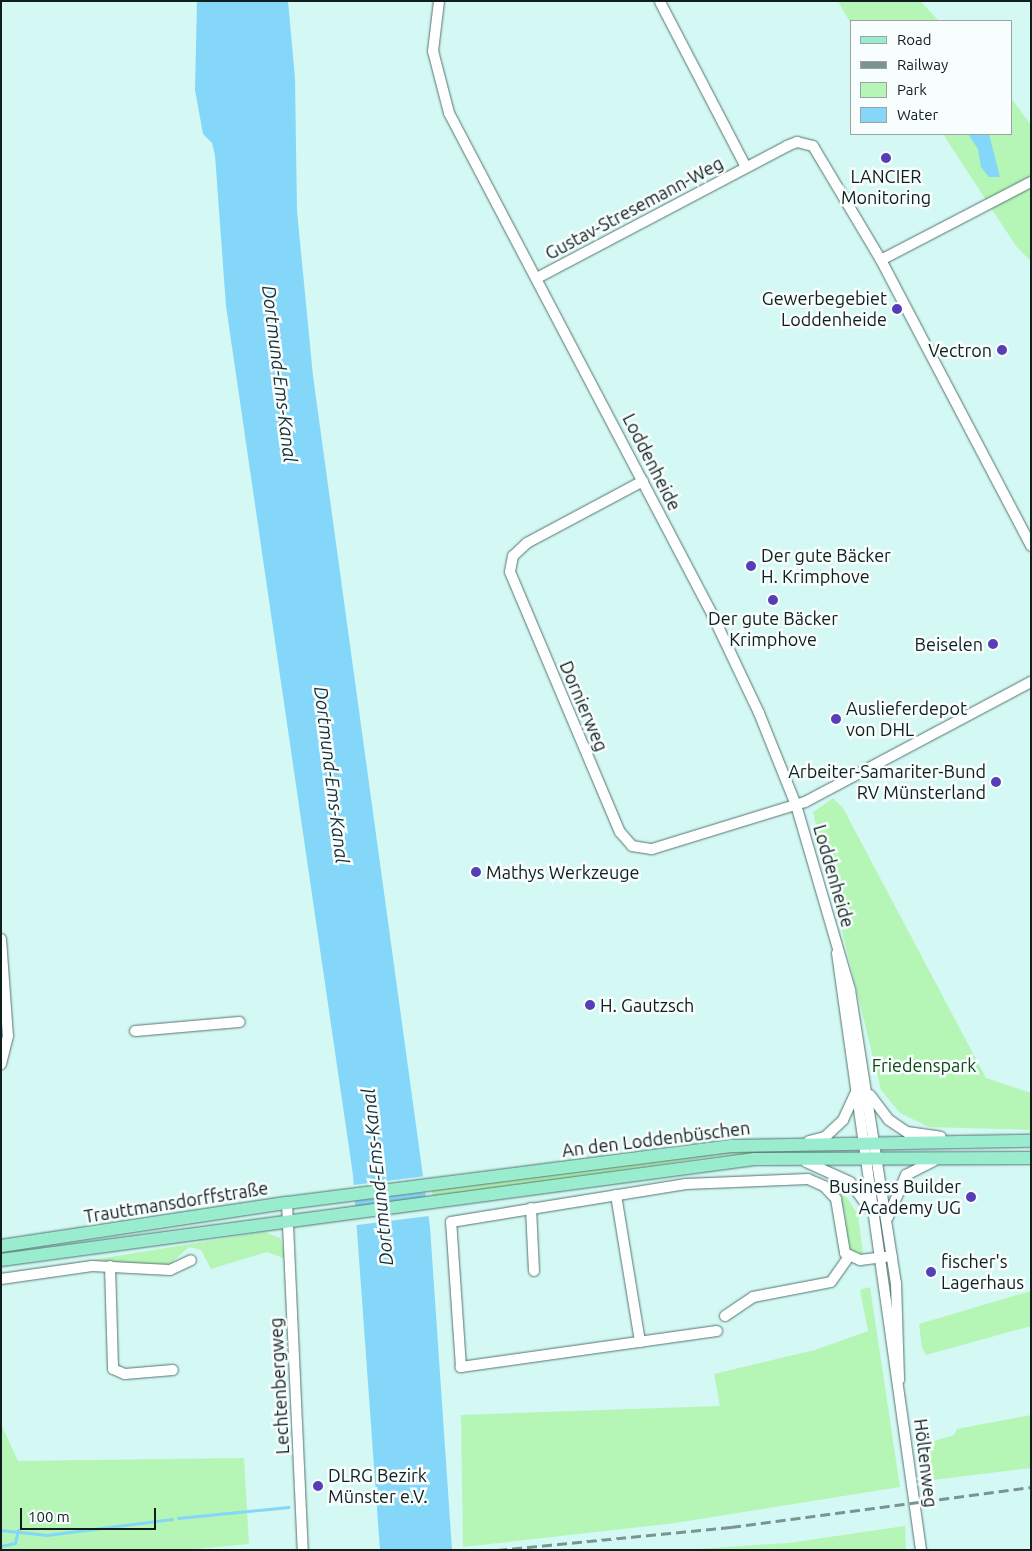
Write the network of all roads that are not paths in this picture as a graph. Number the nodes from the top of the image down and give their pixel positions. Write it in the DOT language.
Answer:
graph roads {
  1 [pos="439,1"];
  2 [pos="660,2"];
  3 [pos="746,168"];
  4 [pos="1031,182"];
  5 [pos="881,260"];
  6 [pos="537,278"];
  7 [pos="643,481"];
  8 [pos="1031,546"];
  9 [pos="1031,682"];
  10 [pos="796,805"];
  11 [pos="1,939"];
  12 [pos="837,947"];
  13 [pos="240,1022"];
  14 [pos="135,1031"];
  15 [pos="1,1064"];
  16 [pos="856,1091"];
  17 [pos="868,1092"];
  18 [pos="1031,1141"];
  19 [pos="800,1142"];
  20 [pos="870,1144"];
  21 [pos="987,1144"];
  22 [pos="788,1158"];
  23 [pos="1031,1158"];
  24 [pos="864,1160"];
  25 [pos="878,1160"];
  26 [pos="935,1161"];
  27 [pos="616,1195"];
  28 [pos="287,1203"];
  29 [pos="531,1208"];
  30 [pos="872,1218"];
  31 [pos="289,1221"];
  32 [pos="887,1221"];
  33 [pos="1,1246"];
  34 [pos="849,1256"];
  35 [pos="892,1256"];
  36 [pos="878,1258"];
  37 [pos="1,1260"];
  38 [pos="191,1260"];
  39 [pos="110,1266"];
  40 [pos="534,1270"];
  41 [pos="1,1279"];
  42 [pos="725,1316"];
  43 [pos="717,1331"];
  44 [pos="640,1342"];
  45 [pos="173,1370"];
  46 [pos="899,1380"];
  47 [pos="303,1550"];
  48 [pos="921,1550"];
  1 -- 6 [label="street, Loddenheide"];
  2 -- 3 [label="street, Gustav-Stresemann-Weg"];
  3 -- 5 [label="street, Gustav-Stresemann-Weg"];
  3 -- 6 [label="street, Gustav-Stresemann-Weg"];
  4 -- 5 [label="street"];
  5 -- 8 [label="street, Gustav-Stresemann-Weg"];
  6 -- 7 [label="street, Loddenheide"];
  7 -- 10 [label="street, Loddenheide"];
  7 -- 10 [label="street, Dornierweg"];
  9 -- 10 [label="street"];
  10 -- 12 [label="street, Loddenheide"];
  11 -- 15 [label="street"];
  12 -- 16 [label="street, Loddenheide"];
  12 -- 17 [label="street, Loddenheide"];
  13 -- 14 [label="street"];
  16 -- 19 [label="street"];
  16 -- 20 [label="street, Loddenheide"];
  17 -- 20 [label="street, Loddenheide"];
  17 -- 21 [label="street"];
  18 -- 21 [label="main road, An den Loddenbüschen"];
  19 -- 20 [label="main road, An den Loddenbüschen"];
  19 -- 28 [label="main road, An den Loddenbüschen"];
  20 -- 21 [label="main road, An den Loddenbüschen"];
  20 -- 24 [label="street, Loddenheide"];
  20 -- 25 [label="street, Loddenheide"];
  22 -- 24 [label="main road, An den Loddenbüschen"];
  22 -- 30 [label="street, Höltenweg"];
  22 -- 31 [label="main road, An den Loddenbüschen"];
  23 -- 26 [label="main road, An den Loddenbüschen"];
  24 -- 25 [label="main road, An den Loddenbüschen"];
  24 -- 30 [label="street, Höltenweg"];
  25 -- 26 [label="main road, An den Loddenbüschen"];
  25 -- 32 [label="street, Höltenweg"];
  26 -- 32 [label="street"];
  27 -- 29 [label="street"];
  27 -- 34 [label="street"];
  27 -- 44 [label="street"];
  28 -- 31 [label="street, Trauttmansdorffstraße"];
  28 -- 33 [label="main road, Trauttmansdorffstraße"];
  29 -- 40 [label="street"];
  29 -- 44 [label="street"];
  30 -- 36 [label="street, Höltenweg"];
  31 -- 37 [label="main road, Trauttmansdorffstraße"];
  31 -- 47 [label="street, Lechtenbergweg"];
  32 -- 35 [label="street, Höltenweg"];
  34 -- 36 [label="street"];
  34 -- 42 [label="street"];
  35 -- 36 [label="street"];
  35 -- 46 [label="street, Höltenweg"];
  36 -- 46 [label="street, Höltenweg"];
  38 -- 39 [label="street"];
  39 -- 41 [label="street"];
  39 -- 45 [label="street"];
  43 -- 44 [label="street"];
  46 -- 48 [label="street, Höltenweg"];
}
